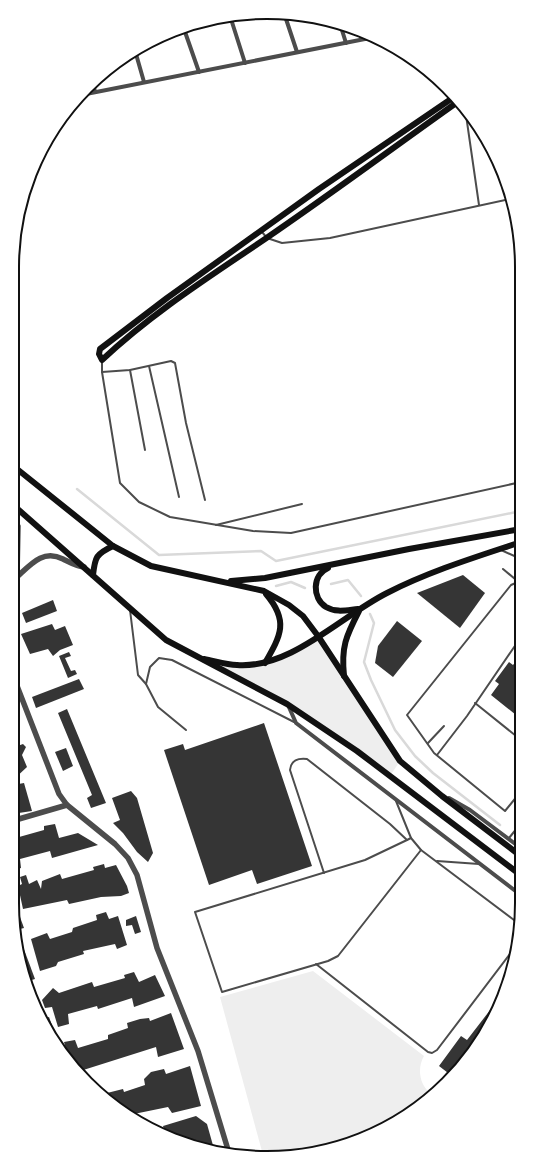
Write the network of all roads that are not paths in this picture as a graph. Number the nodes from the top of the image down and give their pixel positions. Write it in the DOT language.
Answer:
graph roads {
  1 [pos="287,20"];
  2 [pos="232,22"];
  3 [pos="342,30"];
  4 [pos="186,33"];
  5 [pos="365,39"];
  6 [pos="346,43"];
  7 [pos="297,52"];
  8 [pos="137,56"];
  9 [pos="245,63"];
  10 [pos="199,72"];
  11 [pos="144,82"];
  12 [pos="95,92"];
  13 [pos="91,93"];
  14 [pos="450,100"];
  15 [pos="454,104"];
  16 [pos="467,120"];
  17 [pos="506,200"];
  18 [pos="478,204"];
  19 [pos="262,232"];
  20 [pos="267,238"];
  21 [pos="102,360"];
  22 [pos="149,366"];
  23 [pos="130,370"];
  24 [pos="102,372"];
  25 [pos="145,450"];
  26 [pos="19,470"];
  27 [pos="515,483"];
  28 [pos="179,497"];
  29 [pos="205,500"];
  30 [pos="302,504"];
  31 [pos="19,510"];
  32 [pos="214,525"];
  33 [pos="515,530"];
  34 [pos="515,544"];
  35 [pos="113,546"];
  36 [pos="498,550"];
  37 [pos="515,557"];
  38 [pos="336,564"];
  39 [pos="84,567"];
  40 [pos="503,569"];
  41 [pos="19,575"];
  42 [pos="93,575"];
  43 [pos="515,579"];
  44 [pos="226,582"];
  45 [pos="515,583"];
  46 [pos="264,591"];
  47 [pos="359,609"];
  48 [pos="130,610"];
  49 [pos="318,636"];
  50 [pos="515,646"];
  51 [pos="196,657"];
  52 [pos="265,663"];
  53 [pos="344,678"];
  54 [pos="146,684"];
  55 [pos="19,691"];
  56 [pos="475,703"];
  57 [pos="287,704"];
  58 [pos="296,723"];
  59 [pos="444,726"];
  60 [pos="186,730"];
  61 [pos="515,734"];
  62 [pos="428,743"];
  63 [pos="437,755"];
  64 [pos="436,791"];
  65 [pos="395,798"];
  66 [pos="515,799"];
  67 [pos="67,805"];
  68 [pos="19,819"];
  69 [pos="515,830"];
  70 [pos="411,838"];
  71 [pos="508,839"];
  72 [pos="407,840"];
  73 [pos="515,844"];
  74 [pos="421,850"];
  75 [pos="515,852"];
  76 [pos="436,861"];
  77 [pos="481,864"];
  78 [pos="515,871"];
  79 [pos="324,873"];
  80 [pos="515,891"];
  81 [pos="514,920"];
  82 [pos="509,955"];
  83 [pos="316,964"];
  84 [pos="227,1148"];
  1 -- 7 [label="street"];
  2 -- 9 [label="street"];
  3 -- 6 [label="street"];
  4 -- 10 [label="street"];
  5 -- 6 [label="street"];
  6 -- 7 [label="street"];
  7 -- 9 [label="street"];
  8 -- 11 [label="street"];
  9 -- 10 [label="street"];
  10 -- 11 [label="street"];
  11 -- 12 [label="street"];
  12 -- 13 [label="street"];
  14 -- 19 [label="main road"];
  15 -- 20 [label="main road"];
  16 -- 18 [label="lane"];
  17 -- 18 [label="lane"];
  18 -- 20 [label="lane"];
  19 -- 20 [label="lane"];
  19 -- 21 [label="main road"];
  20 -- 21 [label="main road"];
  21 -- 24 [label="lane"];
  22 -- 23 [label="lane"];
  22 -- 28 [label="lane"];
  22 -- 29 [label="lane"];
  23 -- 24 [label="lane"];
  23 -- 25 [label="lane"];
  24 -- 32 [label="lane"];
  26 -- 35 [label="main road"];
  27 -- 32 [label="lane"];
  30 -- 32 [label="lane"];
  31 -- 39 [label="main road"];
  33 -- 38 [label="main road"];
  34 -- 36 [label="main road"];
  35 -- 42 [label="main road"];
  35 -- 44 [label="main road"];
  36 -- 37 [label="lane"];
  36 -- 47 [label="main road"];
  38 -- 44 [label="main road"];
  38 -- 47 [label="main road"];
  39 -- 41 [label="street"];
  39 -- 42 [label="main road"];
  40 -- 43 [label="lane"];
  42 -- 48 [label="main road"];
  44 -- 46 [label="main road"];
  45 -- 62 [label="lane"];
  46 -- 49 [label="main road"];
  46 -- 52 [label="main road"];
  47 -- 49 [label="main road"];
  47 -- 53 [label="main road"];
  48 -- 51 [label="main road"];
  48 -- 54 [label="lane"];
  49 -- 52 [label="main road"];
  49 -- 53 [label="main road"];
  50 -- 56 [label="lane"];
  51 -- 52 [label="main road"];
  51 -- 57 [label="main road"];
  53 -- 64 [label="main road"];
  54 -- 58 [label="lane"];
  54 -- 60 [label="lane"];
  55 -- 67 [label="street"];
  56 -- 61 [label="lane"];
  56 -- 63 [label="lane"];
  57 -- 58 [label="street"];
  57 -- 78 [label="main road"];
  58 -- 65 [label="street"];
  59 -- 62 [label="lane"];
  62 -- 63 [label="lane"];
  63 -- 66 [label="lane"];
  64 -- 71 [label="street"];
  64 -- 75 [label="main road"];
  65 -- 70 [label="lane"];
  65 -- 77 [label="street"];
  67 -- 68 [label="street"];
  67 -- 84 [label="street"];
  69 -- 71 [label="lane"];
  70 -- 72 [label="lane"];
  70 -- 74 [label="lane"];
  71 -- 73 [label="street"];
  72 -- 79 [label="lane"];
  72 -- 79 [label="lane"];
  74 -- 76 [label="lane"];
  74 -- 83 [label="lane"];
  76 -- 77 [label="lane"];
  76 -- 81 [label="lane"];
  77 -- 80 [label="street"];
  79 -- 83 [label="lane"];
  82 -- 83 [label="lane"];
}
